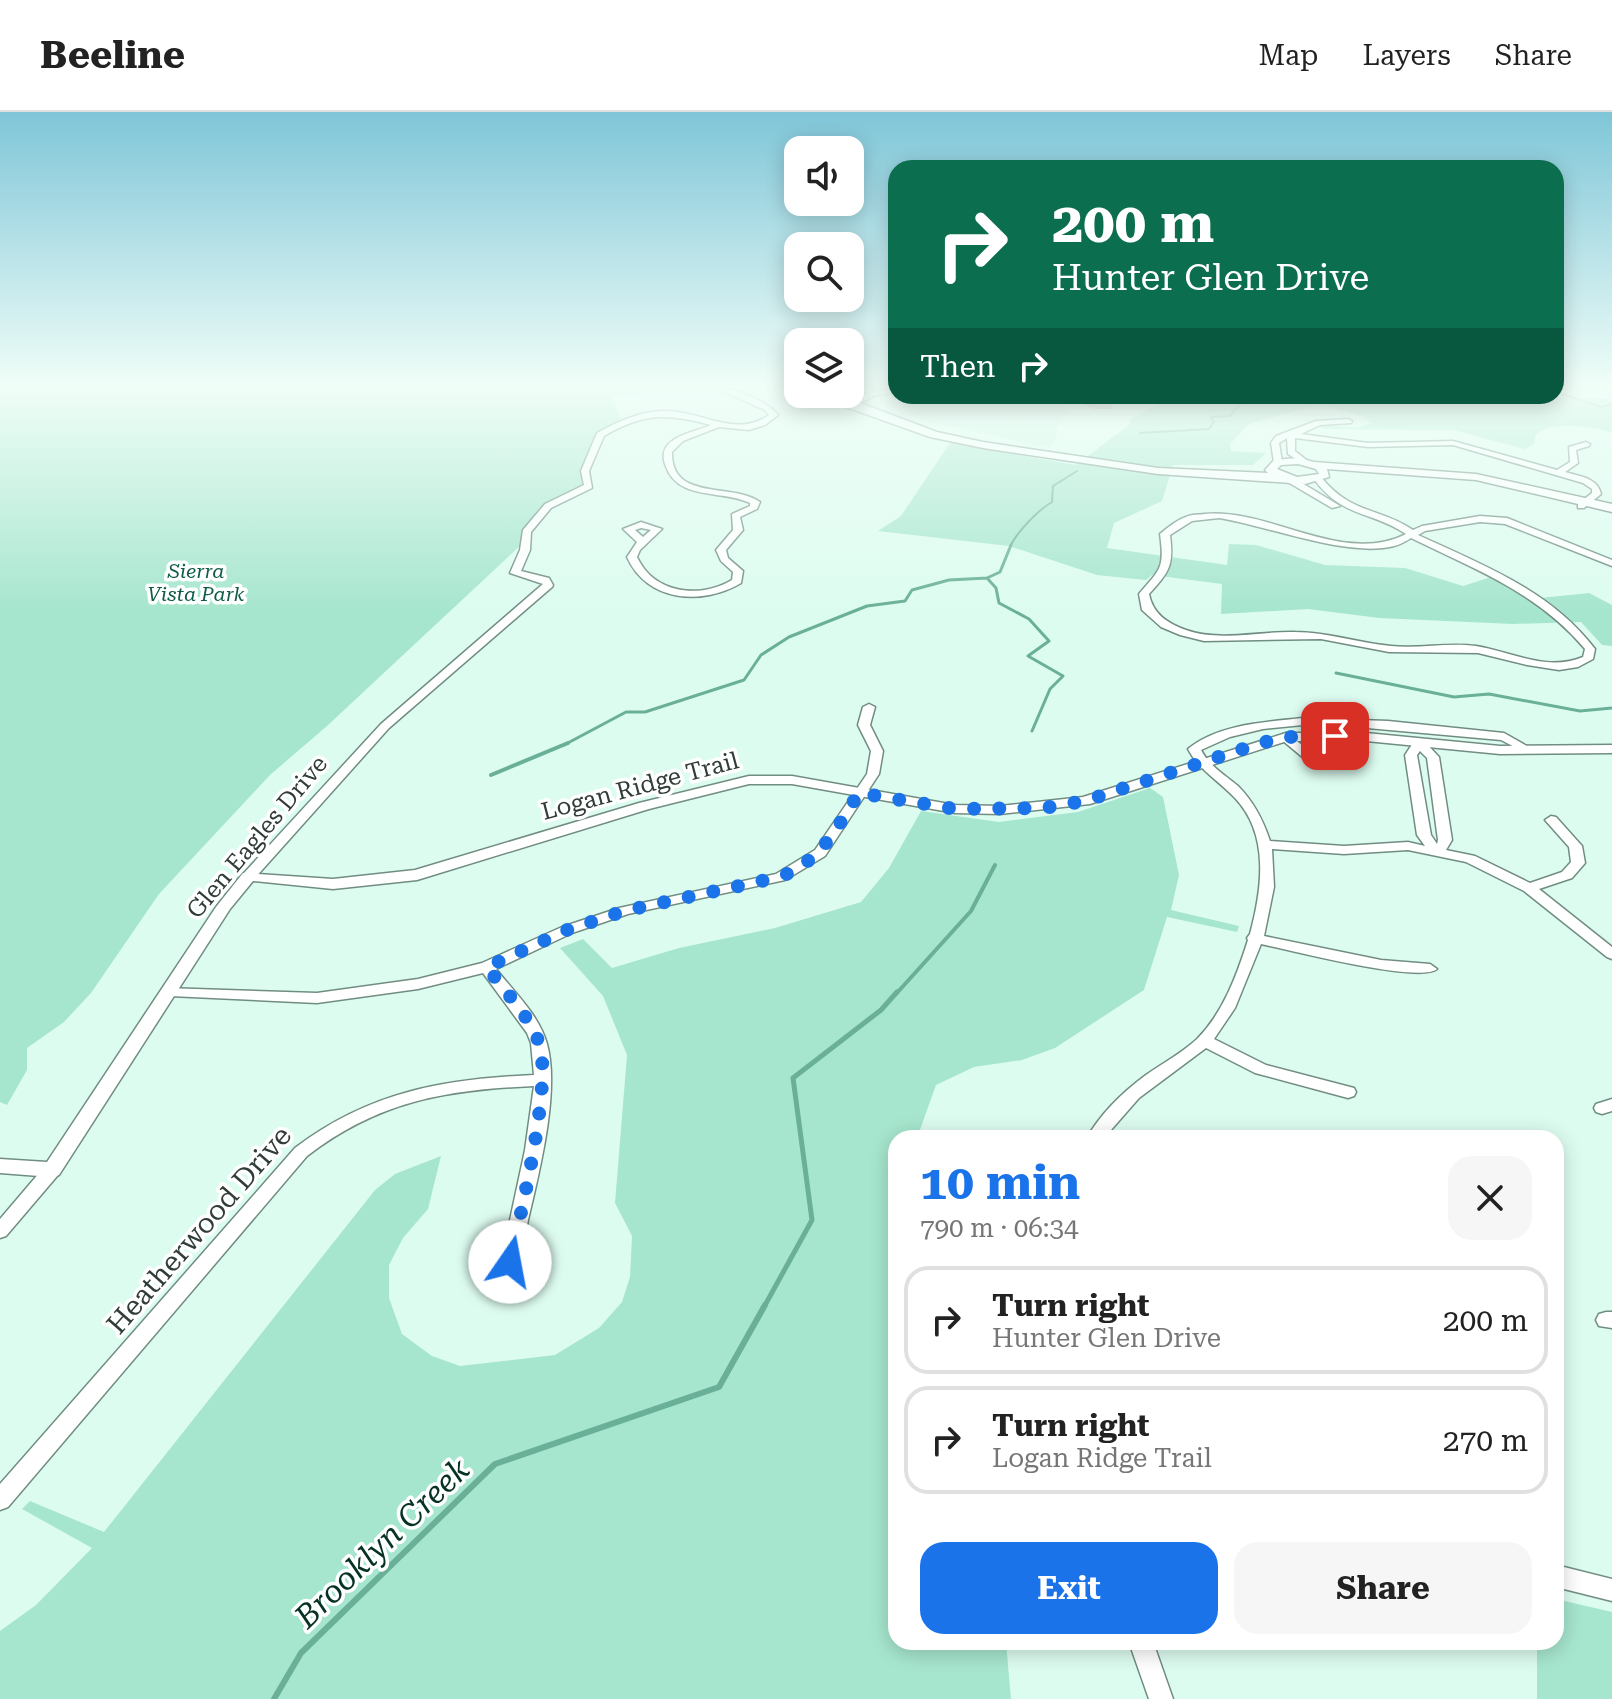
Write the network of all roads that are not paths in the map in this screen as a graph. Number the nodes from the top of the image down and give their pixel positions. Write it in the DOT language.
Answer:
graph roads {
  1 [pos="589,462"];
  2 [pos="668,462"];
  3 [pos="1098,462"];
  4 [pos="1130,462"];
  5 [pos="1520,462"];
  6 [pos="1574,462"];
  7 [pos="1310,463"];
  8 [pos="1274,464"];
  9 [pos="1558,473"];
  10 [pos="1321,477"];
  11 [pos="1286,478"];
  12 [pos="1584,503"];
  13 [pos="1612,508"];
  14 [pos="1612,515"];
  15 [pos="1414,536"];
  16 [pos="642,542"];
  17 [pos="1612,563"];
  18 [pos="869,707"];
  19 [pos="1286,737"];
  20 [pos="1419,743"];
  21 [pos="1526,749"];
  22 [pos="1612,749"];
  23 [pos="1310,757"];
  24 [pos="1200,762"];
  25 [pos="859,793"];
  26 [pos="1551,820"];
  27 [pos="1264,845"];
  28 [pos="1434,849"];
  29 [pos="249,876"];
  30 [pos="1529,888"];
  31 [pos="1254,938"];
  32 [pos="1612,954"];
  33 [pos="487,967"];
  34 [pos="1430,969"];
  35 [pos="170,991"];
  36 [pos="1204,1041"];
  37 [pos="541,1080"];
  38 [pos="1348,1092"];
  39 [pos="1102,1130"];
  40 [pos="0,1166"];
  41 [pos="52,1170"];
  42 [pos="0,1231"];
  43 [pos="510,1262"];
  44 [pos="0,1500"];
  45 [pos="1564,1578"];
  46 [pos="1612,1590"];
  47 [pos="1144,1650"];
  48 [pos="1161,1699"];
  1 -- 29 [label="street, Glen Eagles Drive"];
  2 -- 16 [label="street"];
  3 -- 11 [label="main road"];
  4 -- 8 [label="main road"];
  5 -- 9 [label="street"];
  6 -- 9 [label="street"];
  7 -- 8 [label="main road"];
  7 -- 10 [label="main road"];
  7 -- 12 [label="main road"];
  8 -- 11 [label="main road"];
  9 -- 12 [label="street"];
  10 -- 11 [label="main road"];
  10 -- 12 [label="main road"];
  10 -- 15 [label="street"];
  11 -- 15 [label="street"];
  12 -- 13 [label="main road"];
  12 -- 14 [label="main road"];
  15 -- 15 [label="street"];
  15 -- 17 [label="street"];
  18 -- 25 [label="street"];
  19 -- 20 [label="street, Logan Ridge Trail"];
  19 -- 23 [label="street"];
  19 -- 24 [label="street, Logan Ridge Trail"];
  20 -- 21 [label="street, Logan Ridge Trail"];
  20 -- 28 [label="street"];
  20 -- 28 [label="street"];
  21 -- 22 [label="street, Logan Ridge Trail"];
  21 -- 24 [label="street"];
  24 -- 25 [label="street, Logan Ridge Trail"];
  24 -- 27 [label="street"];
  25 -- 29 [label="street, Logan Ridge Trail"];
  25 -- 33 [label="street"];
  26 -- 30 [label="street"];
  27 -- 28 [label="street"];
  27 -- 31 [label="street"];
  28 -- 30 [label="street"];
  29 -- 35 [label="street, Glen Eagles Drive"];
  30 -- 32 [label="street"];
  31 -- 34 [label="street"];
  31 -- 36 [label="street"];
  33 -- 35 [label="street"];
  33 -- 37 [label="street"];
  35 -- 41 [label="street, Glen Eagles Drive"];
  36 -- 38 [label="street"];
  36 -- 39 [label="street"];
  37 -- 43 [label="street"];
  37 -- 44 [label="street, Heatherwood Drive"];
  40 -- 41 [label="street"];
  41 -- 42 [label="street, Glen Eagles Drive"];
  45 -- 46 [label="street"];
  47 -- 48 [label="street"];
}
